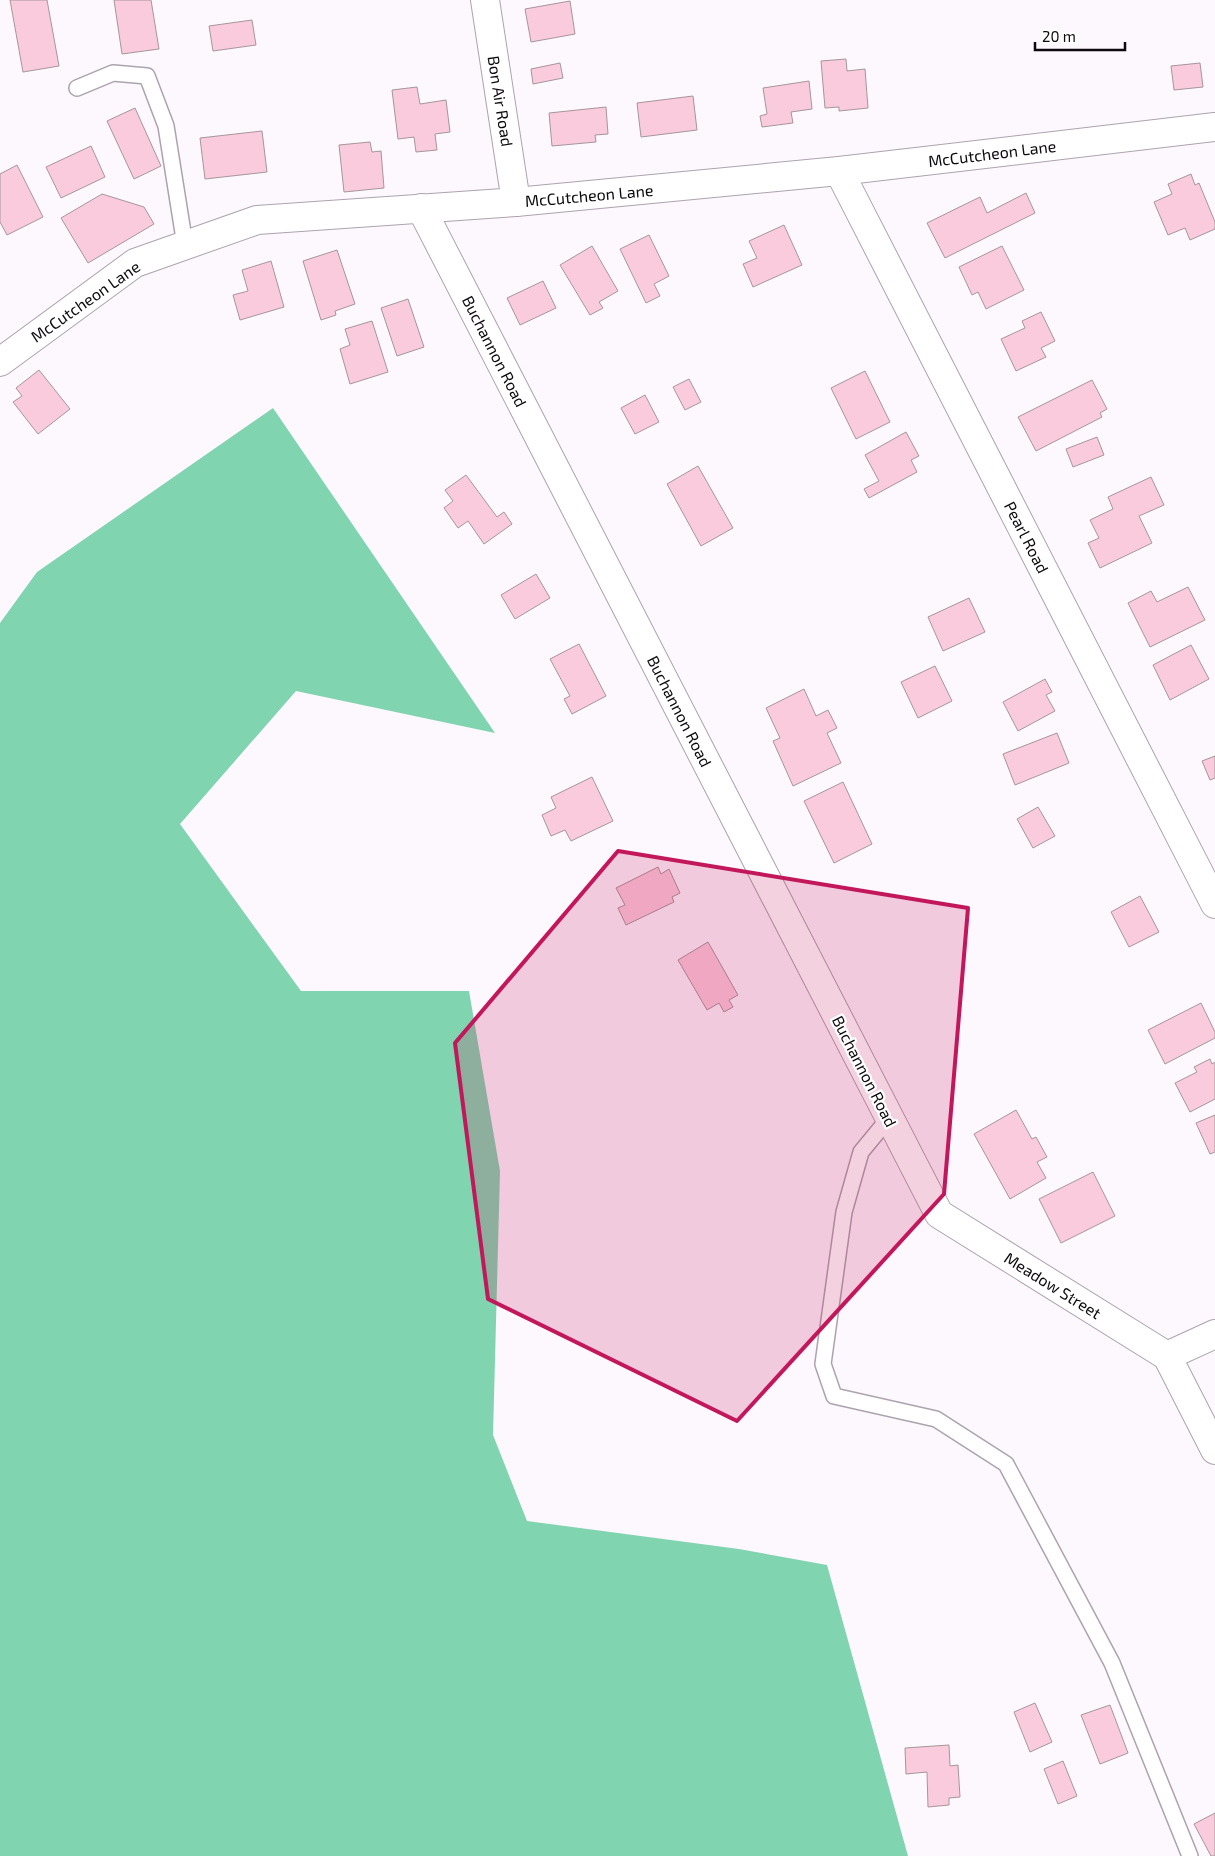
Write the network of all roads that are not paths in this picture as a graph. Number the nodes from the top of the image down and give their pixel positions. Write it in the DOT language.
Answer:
graph roads {
  1 [pos="485,0"];
  2 [pos="77,88"];
  3 [pos="1215,127"];
  4 [pos="839,171"];
  5 [pos="516,202"];
  6 [pos="421,208"];
  7 [pos="185,245"];
  8 [pos="0,362"];
  9 [pos="1215,904"];
  10 [pos="889,1118"];
  11 [pos="939,1214"];
  12 [pos="1215,1334"];
  13 [pos="1167,1356"];
  14 [pos="1215,1450"];
  15 [pos="1190,1856"];
  1 -- 5 [label="street, Bon Air Road"];
  2 -- 7 [label="lane"];
  3 -- 4 [label="street, McCutcheon Lane"];
  4 -- 5 [label="street, McCutcheon Lane"];
  4 -- 9 [label="street, Pearl Road"];
  5 -- 6 [label="street, McCutcheon Lane"];
  6 -- 7 [label="street, McCutcheon Lane"];
  6 -- 10 [label="street, Buchannon Road"];
  7 -- 8 [label="street, McCutcheon Lane"];
  10 -- 11 [label="street, Buchannon Road"];
  10 -- 15 [label="lane"];
  11 -- 13 [label="street, Meadow Street"];
  12 -- 13 [label="street"];
  13 -- 14 [label="street"];
}
